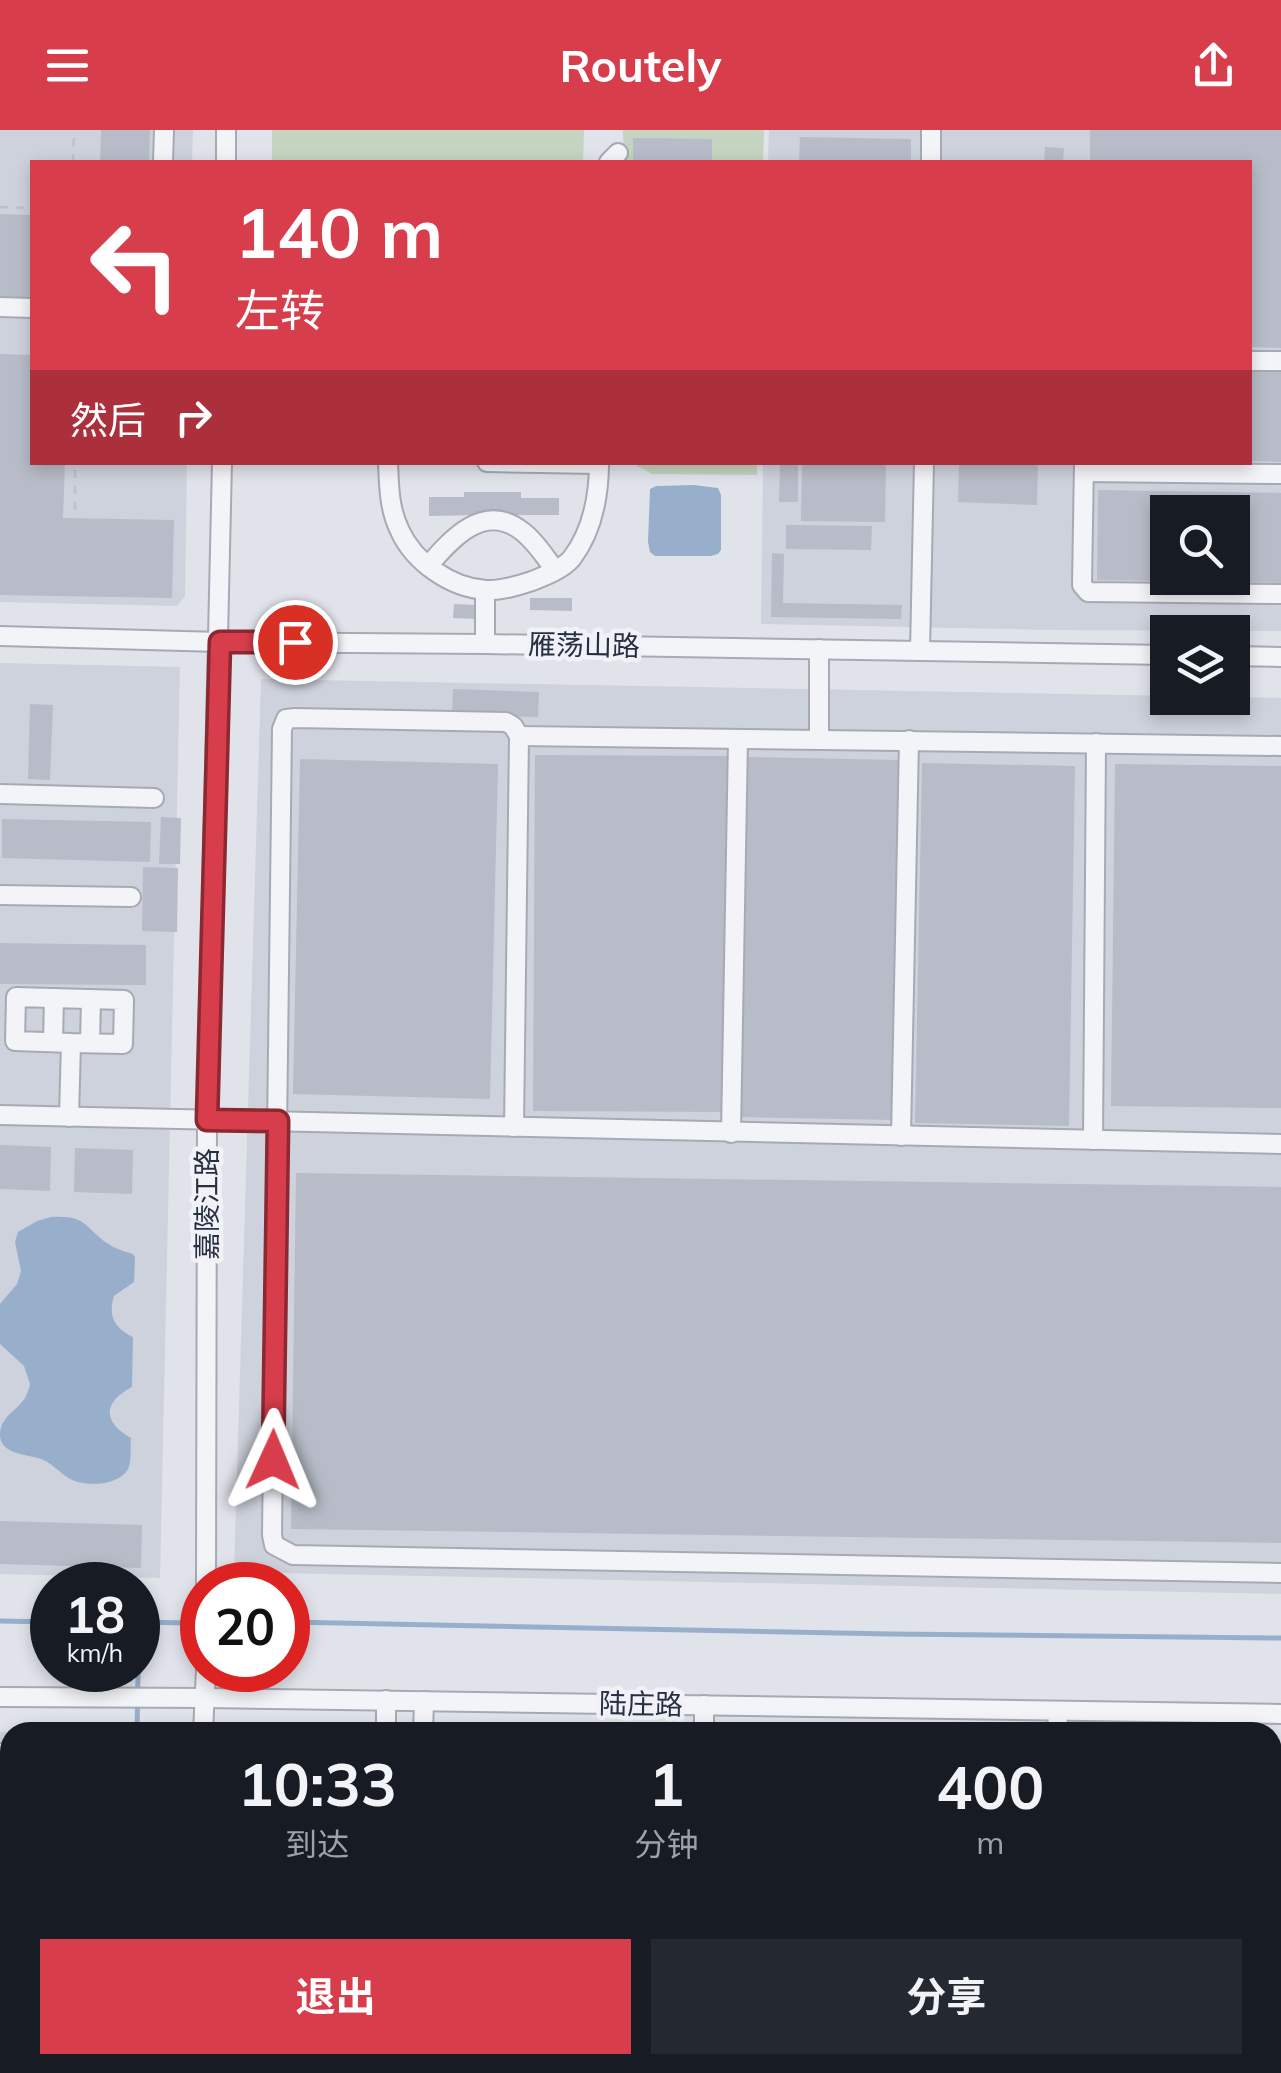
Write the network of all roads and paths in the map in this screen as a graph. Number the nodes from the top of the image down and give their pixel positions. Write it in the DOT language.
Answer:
graph roads {
  1 [pos="74,130"];
  2 [pos="164,130"];
  3 [pos="226,130"];
  4 [pos="931,130"];
  5 [pos="73,160"];
  6 [pos="163,160"];
  7 [pos="226,160"];
  8 [pos="930,160"];
  9 [pos="0,208"];
  10 [pos="30,208"];
  11 [pos="0,307"];
  12 [pos="30,308"];
  13 [pos="1252,360"];
  14 [pos="1281,361"];
  15 [pos="75,465"];
  16 [pos="222,465"];
  17 [pos="388,465"];
  18 [pos="599,465"];
  19 [pos="924,465"];
  20 [pos="1084,467"];
  21 [pos="1281,474"];
  22 [pos="74,510"];
  23 [pos="428,566"];
  24 [pos="555,570"];
  25 [pos="485,590"];
  26 [pos="1281,594"];
  27 [pos="0,636"];
  28 [pos="220,642"];
  29 [pos="485,644"];
  30 [pos="819,649"];
  31 [pos="920,651"];
  32 [pos="1150,655"];
  33 [pos="1250,656"];
  34 [pos="1281,657"];
  35 [pos="519,736"];
  36 [pos="738,739"];
  37 [pos="819,740"];
  38 [pos="910,740"];
  39 [pos="1096,743"];
  40 [pos="1281,746"];
  41 [pos="0,794"];
  42 [pos="154,798"];
  43 [pos="0,895"];
  44 [pos="131,898"];
  45 [pos="54,998"];
  46 [pos="91,999"];
  47 [pos="71,1042"];
  48 [pos="0,1116"];
  49 [pos="69,1117"];
  50 [pos="207,1120"];
  51 [pos="278,1121"];
  52 [pos="514,1127"];
  53 [pos="732,1134"];
  54 [pos="901,1136"];
  55 [pos="1093,1140"];
  56 [pos="1281,1144"];
  57 [pos="206,1562"];
  58 [pos="1281,1573"];
  59 [pos="206,1692"];
  60 [pos="0,1697"];
  61 [pos="206,1698"];
  62 [pos="386,1700"];
  63 [pos="424,1701"];
  64 [pos="704,1705"];
  65 [pos="1058,1711"];
  66 [pos="1281,1714"];
  67 [pos="204,1722"];
  68 [pos="386,1722"];
  69 [pos="424,1722"];
  70 [pos="704,1722"];
  71 [pos="1057,1722"];
  1 -- 5 [label="path"];
  2 -- 6 [label="street"];
  3 -- 7 [label="street"];
  4 -- 8 [label="street"];
  9 -- 10 [label="path"];
  11 -- 12 [label="street"];
  13 -- 14 [label="street"];
  15 -- 22 [label="path"];
  16 -- 28 [label="street, 嘉陵江路"];
  17 -- 23 [label="street"];
  18 -- 24 [label="street"];
  19 -- 31 [label="street"];
  20 -- 21 [label="street"];
  20 -- 26 [label="street"];
  23 -- 24 [label="street"];
  23 -- 25 [label="street"];
  24 -- 25 [label="street"];
  25 -- 29 [label="street"];
  27 -- 28 [label="street, 雁荡山路"];
  28 -- 29 [label="street, 雁荡山路"];
  28 -- 50 [label="street, 嘉陵江路"];
  29 -- 30 [label="street, 雁荡山路"];
  30 -- 31 [label="street, 雁荡山路"];
  30 -- 37 [label="street"];
  31 -- 32 [label="street, 雁荡山路"];
  33 -- 34 [label="street"];
  35 -- 36 [label="street"];
  35 -- 51 [label="street"];
  35 -- 52 [label="street"];
  36 -- 37 [label="street"];
  36 -- 53 [label="street"];
  37 -- 38 [label="street"];
  38 -- 39 [label="street"];
  38 -- 54 [label="street"];
  39 -- 40 [label="street"];
  39 -- 55 [label="street"];
  41 -- 42 [label="street"];
  43 -- 44 [label="street"];
  45 -- 46 [label="street"];
  45 -- 47 [label="street"];
  45 -- 47 [label="street"];
  46 -- 47 [label="street"];
  46 -- 47 [label="street"];
  47 -- 49 [label="street"];
  48 -- 49 [label="street"];
  49 -- 50 [label="street"];
  50 -- 51 [label="street"];
  50 -- 57 [label="street, 嘉陵江路"];
  51 -- 52 [label="street"];
  51 -- 58 [label="street"];
  52 -- 53 [label="street"];
  53 -- 54 [label="street"];
  54 -- 55 [label="street"];
  55 -- 56 [label="street"];
  59 -- 61 [label="street"];
  60 -- 61 [label="street, 陆庄路"];
  61 -- 62 [label="street, 陆庄路"];
  61 -- 67 [label="street"];
  62 -- 63 [label="street, 陆庄路"];
  62 -- 68 [label="street"];
  63 -- 64 [label="street, 陆庄路"];
  63 -- 69 [label="street"];
  64 -- 65 [label="street, 陆庄路"];
  64 -- 70 [label="street"];
  65 -- 66 [label="street, 陆庄路"];
  65 -- 71 [label="street"];
}
